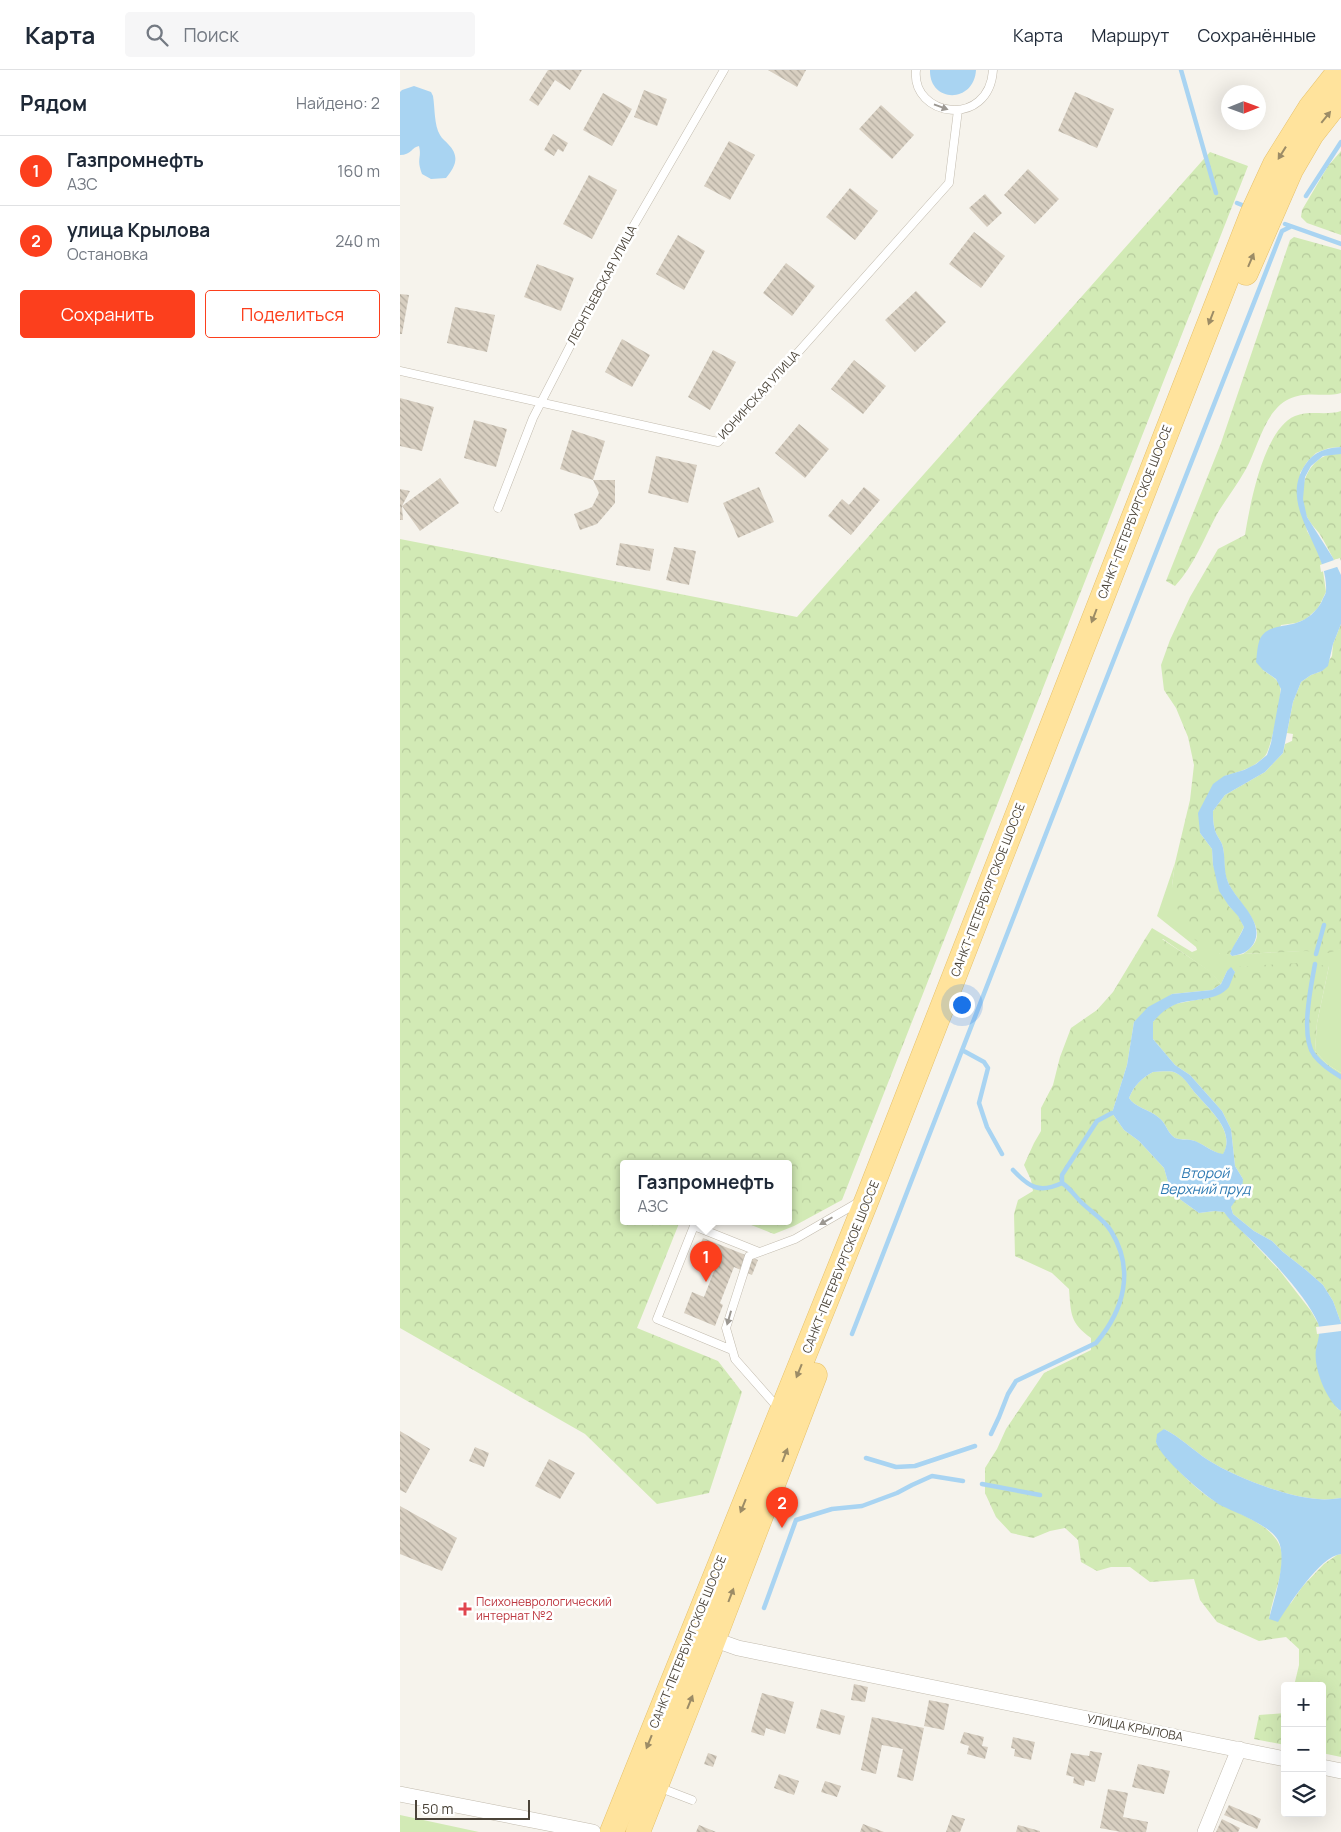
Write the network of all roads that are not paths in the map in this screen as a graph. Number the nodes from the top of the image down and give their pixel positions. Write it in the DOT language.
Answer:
graph roads {
  1 [pos="724,70"];
  2 [pos="916,70"];
  3 [pos="993,70"];
  4 [pos="1340,70"];
  5 [pos="1341,97"];
  6 [pos="958,110"];
  7 [pos="400,371"];
  8 [pos="540,403"];
  9 [pos="498,508"];
  10 [pos="868,1197"];
  11 [pos="759,1252"];
  12 [pos="732,1350"];
  13 [pos="783,1413"];
  14 [pos="703,1636"];
  15 [pos="1239,1749"];
  16 [pos="1281,1758"];
  17 [pos="1326,1768"];
  18 [pos="1341,1771"];
  19 [pos="656,1786"];
  20 [pos="400,1794"];
  21 [pos="692,1800"];
  22 [pos="593,1832"];
  23 [pos="612,1832"];
  24 [pos="638,1832"];
  25 [pos="1205,1832"];
  1 -- 8 [label="lane, ЛЕОНТЬЕВСКАЯ УЛИЦА"];
  2 -- 6 [label="lane, one-way"];
  3 -- 6 [label="lane"];
  4 -- 10 [label="main road, САНКТ-ПЕТЕРБУРГСКОЕ ШОССЕ, one-way"];
  14 -- 5 [label="main road, САНКТ-ПЕТЕРБУРГСКОЕ ШОССЕ, one-way"];
  6 -- 8 [label="lane, ИОНИНСКАЯ УЛИЦА"];
  7 -- 8 [label="lane, ИОНИНСКАЯ УЛИЦА"];
  8 -- 9 [label="lane, ЛЕОНТЬЕВСКАЯ УЛИЦА"];
  10 -- 11 [label="lane, one-way"];
  10 -- 13 [label="main road, САНКТ-ПЕТЕРБУРГСКОЕ ШОССЕ, one-way"];
  11 -- 12 [label="lane, one-way"];
  11 -- 12 [label="lane"];
  12 -- 13 [label="lane"];
  13 -- 14 [label="main road, САНКТ-ПЕТЕРБУРГСКОЕ ШОССЕ, one-way"];
  14 -- 15 [label="street, УЛИЦА КРЫЛОВА"];
  19 -- 14 [label="main road, САНКТ-ПЕТЕРБУРГСКОЕ ШОССЕ, one-way"];
  14 -- 23 [label="main road, САНКТ-ПЕТЕРБУРГСКОЕ ШОССЕ, one-way"];
  15 -- 16 [label="street, УЛИЦА КРЫЛОВА"];
  15 -- 25 [label="street"];
  17 -- 18 [label="street"];
  19 -- 21 [label="lane"];
  19 -- 24 [label="main road, САНКТ-ПЕТЕРБУРГСКОЕ ШОССЕ"];
  20 -- 22 [label="street"];
}
